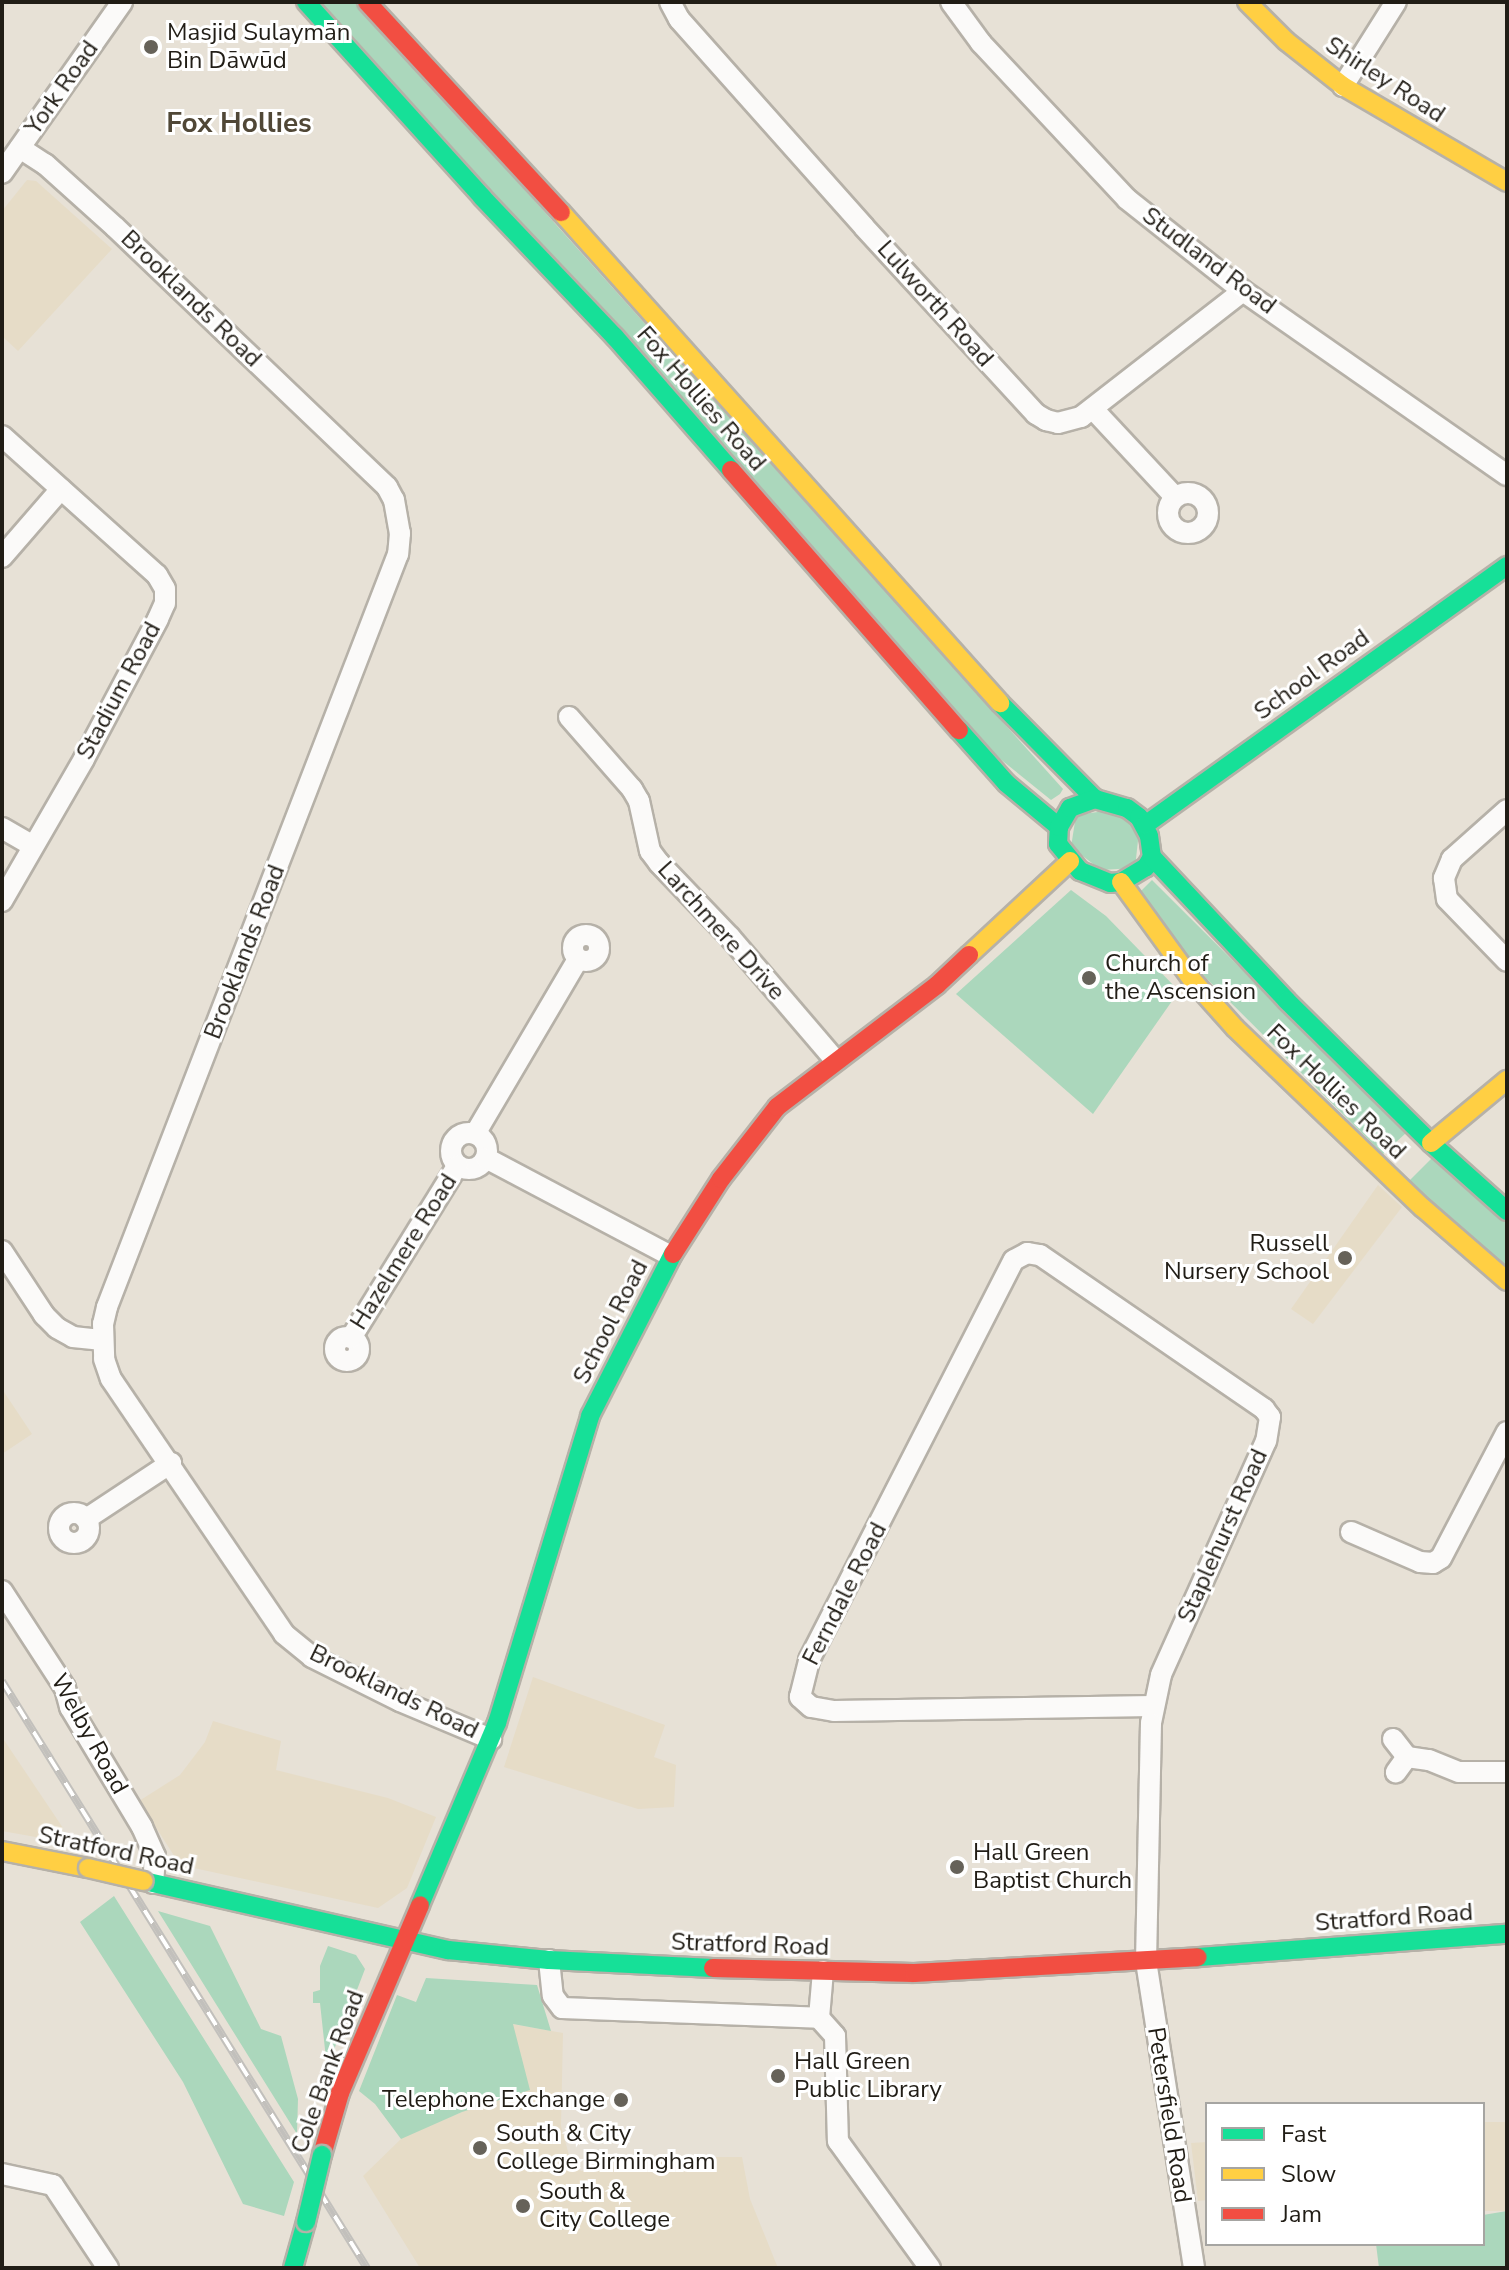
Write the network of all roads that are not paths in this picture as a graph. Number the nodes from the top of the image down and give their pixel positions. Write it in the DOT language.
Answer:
graph roads {
  1 [pos="122,2"];
  2 [pos="306,2"];
  3 [pos="367,2"];
  4 [pos="670,2"];
  5 [pos="951,2"];
  6 [pos="1247,2"];
  7 [pos="1396,2"];
  8 [pos="1343,86"];
  9 [pos="20,148"];
  10 [pos="4,168"];
  11 [pos="1507,182"];
  12 [pos="1243,291"];
  13 [pos="1093,409"];
  14 [pos="2,436"];
  15 [pos="1507,475"];
  16 [pos="61,489"];
  17 [pos="1175,497"];
  18 [pos="2,557"];
  19 [pos="1507,566"];
  20 [pos="569,717"];
  21 [pos="1095,799"];
  22 [pos="1507,810"];
  23 [pos="1145,825"];
  24 [pos="1059,827"];
  25 [pos="2,828"];
  26 [pos="31,845"];
  27 [pos="1152,857"];
  28 [pos="1070,861"];
  29 [pos="1121,882"];
  30 [pos="2,901"];
  31 [pos="578,959"];
  32 [pos="1507,961"];
  33 [pos="835,1060"];
  34 [pos="1507,1080"];
  35 [pos="475,1134"];
  36 [pos="1431,1143"];
  37 [pos="486,1158"];
  38 [pos="458,1165"];
  39 [pos="1395,1181"];
  40 [pos="1507,1211"];
  41 [pos="2,1251"];
  42 [pos="671,1256"];
  43 [pos="1014,1260"];
  44 [pos="1507,1281"];
  45 [pos="351,1338"];
  46 [pos="103,1340"];
  47 [pos="1507,1432"];
  48 [pos="171,1463"];
  49 [pos="86,1519"];
  50 [pos="1351,1532"];
  51 [pos="2,1591"];
  52 [pos="1153,1706"];
  53 [pos="491,1739"];
  54 [pos="1393,1739"];
  55 [pos="1507,1772"];
  56 [pos="2,1851"];
  57 [pos="149,1882"];
  58 [pos="1507,1934"];
  59 [pos="403,1941"];
  60 [pos="549,1960"];
  61 [pos="1146,1961"];
  62 [pos="823,1971"];
  63 [pos="819,2018"];
  64 [pos="2,2174"];
  65 [pos="108,2268"];
  66 [pos="293,2268"];
  67 [pos="930,2268"];
  68 [pos="1194,2268"];
  1 -- 9 [label="street, York Road"];
  2 -- 24 [label="main road, Fox Hollies Road"];
  3 -- 21 [label="main road, Fox Hollies Road"];
  4 -- 13 [label="street, Lulworth Road"];
  5 -- 12 [label="street, Studland Road"];
  6 -- 8 [label="main road, Shirley Road"];
  7 -- 8 [label="street"];
  8 -- 11 [label="main road, Shirley Road"];
  9 -- 10 [label="street, York Road"];
  9 -- 46 [label="street, Brooklands Road"];
  12 -- 13 [label="street, Lulworth Road"];
  12 -- 15 [label="street, Studland Road"];
  13 -- 17 [label="street"];
  14 -- 16 [label="street, Stadium Road"];
  16 -- 18 [label="street"];
  16 -- 26 [label="street, Stadium Road"];
  19 -- 23 [label="main road, School Road"];
  20 -- 33 [label="street, Larchmere Drive"];
  21 -- 23 [label="main road"];
  21 -- 24 [label="main road"];
  22 -- 32 [label="street"];
  23 -- 27 [label="main road"];
  24 -- 28 [label="main road"];
  25 -- 26 [label="street"];
  26 -- 30 [label="street, Stadium Road"];
  27 -- 29 [label="main road"];
  27 -- 36 [label="main road, Fox Hollies Road"];
  28 -- 29 [label="main road"];
  28 -- 33 [label="main road, School Road"];
  29 -- 39 [label="main road, Fox Hollies Road"];
  31 -- 35 [label="street, Hazelmere Road"];
  33 -- 42 [label="main road, School Road"];
  34 -- 36 [label="main road"];
  35 -- 37 [label="street, Hazelmere Road"];
  35 -- 38 [label="street, Hazelmere Road"];
  36 -- 39 [label="main road"];
  36 -- 40 [label="main road, Fox Hollies Road"];
  37 -- 38 [label="street, Hazelmere Road"];
  37 -- 42 [label="street"];
  38 -- 45 [label="street, Hazelmere Road"];
  39 -- 44 [label="main road, Fox Hollies Road"];
  41 -- 46 [label="street"];
  42 -- 53 [label="main road, School Road"];
  43 -- 52 [label="street, Staplehurst Road"];
  43 -- 52 [label="street, Ferndale Road"];
  46 -- 48 [label="street, Brooklands Road"];
  47 -- 50 [label="street"];
  48 -- 49 [label="street"];
  48 -- 53 [label="street, Brooklands Road"];
  51 -- 57 [label="street, Welby Road"];
  52 -- 61 [label="street, Staplehurst Road"];
  53 -- 59 [label="main road, School Road"];
  54 -- 55 [label="street"];
  56 -- 57 [label="main road, Stratford Road, bridge"];
  57 -- 59 [label="main road, Stratford Road"];
  58 -- 61 [label="main road, Stratford Road"];
  59 -- 60 [label="main road, Stratford Road"];
  59 -- 66 [label="main road, Cole Bank Road, bridge"];
  60 -- 62 [label="main road, Stratford Road"];
  60 -- 63 [label="street"];
  61 -- 62 [label="main road, Stratford Road"];
  61 -- 68 [label="street, Petersfield Road"];
  62 -- 63 [label="street"];
  63 -- 67 [label="street"];
  64 -- 65 [label="street"];
}
